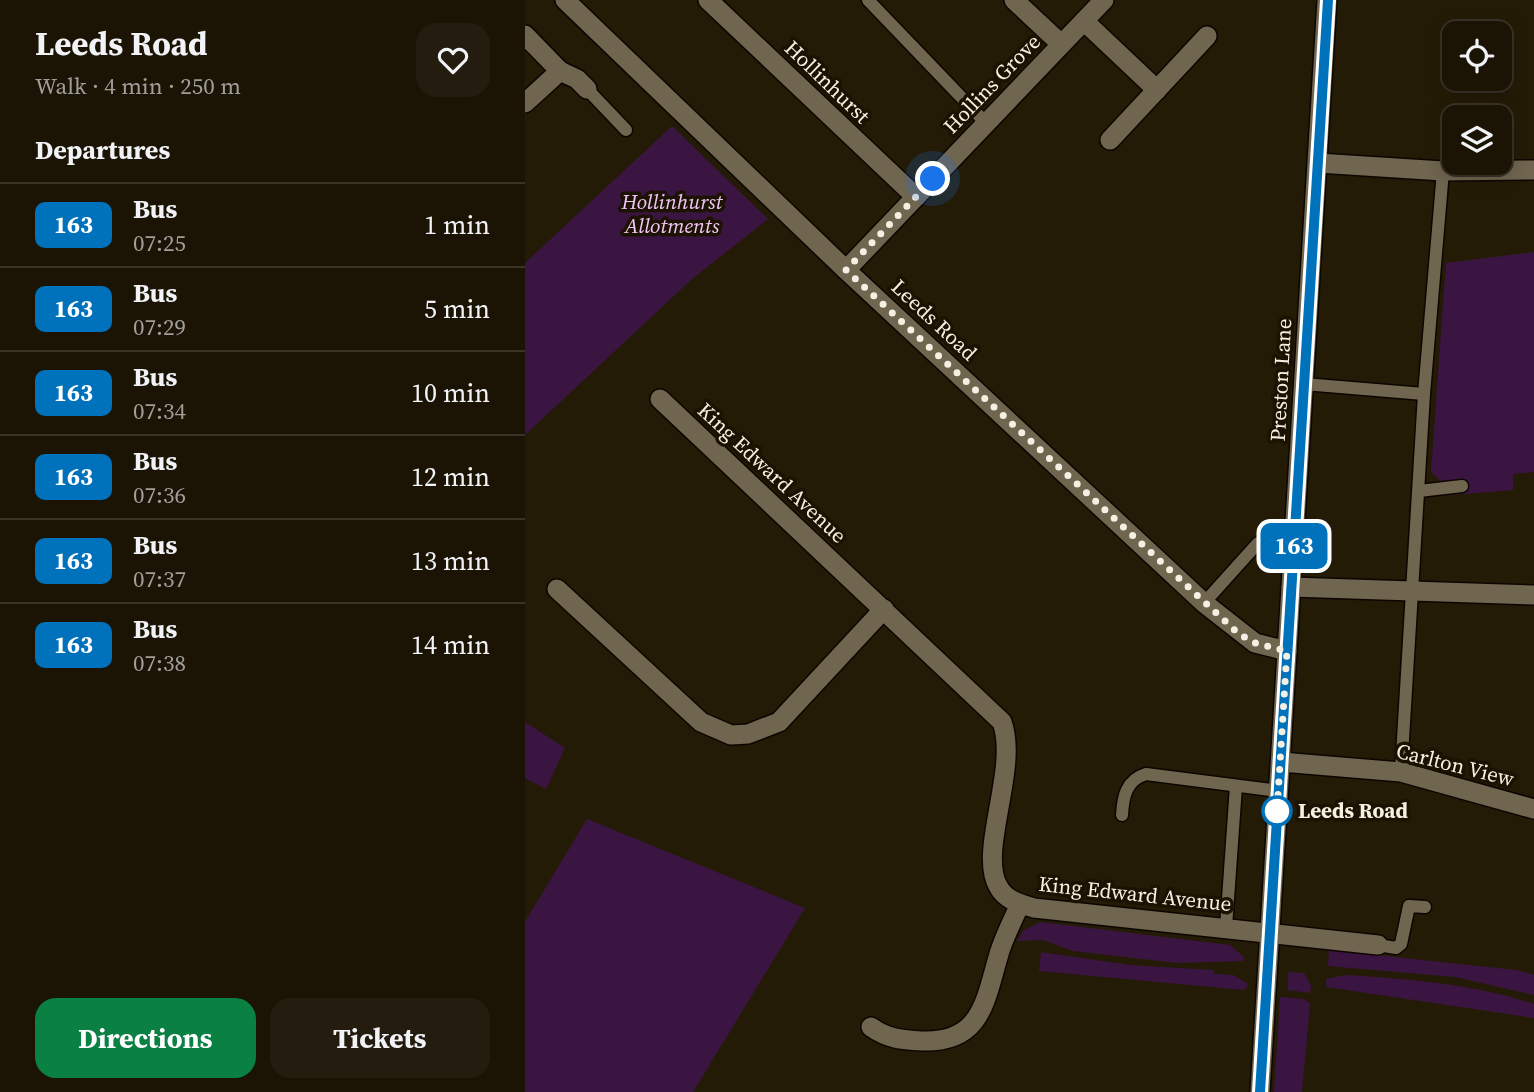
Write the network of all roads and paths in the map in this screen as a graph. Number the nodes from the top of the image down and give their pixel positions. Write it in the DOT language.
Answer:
graph roads {
  1 [pos="565,0"];
  2 [pos="708,0"];
  3 [pos="868,0"];
  4 [pos="1014,0"];
  5 [pos="1104,0"];
  6 [pos="1327,0"];
  7 [pos="1084,21"];
  8 [pos="525,35"];
  9 [pos="1207,36"];
  10 [pos="1061,44"];
  11 [pos="560,71"];
  12 [pos="587,89"];
  13 [pos="1157,89"];
  14 [pos="525,103"];
  15 [pos="986,123"];
  16 [pos="626,130"];
  17 [pos="1110,140"];
  18 [pos="1318,163"];
  19 [pos="1512,170"];
  20 [pos="1534,170"];
  21 [pos="1442,171"];
  22 [pos="1443,175"];
  23 [pos="915,197"];
  24 [pos="846,270"];
  25 [pos="1304,384"];
  26 [pos="1424,394"];
  27 [pos="660,399"];
  28 [pos="1462,486"];
  29 [pos="1419,491"];
  30 [pos="1294,544"];
  31 [pos="1291,587"];
  32 [pos="557,589"];
  33 [pos="1414,591"];
  34 [pos="1534,596"];
  35 [pos="1204,603"];
  36 [pos="884,610"];
  37 [pos="1287,651"];
  38 [pos="1281,762"];
  39 [pos="1401,772"];
  40 [pos="1236,786"];
  41 [pos="1279,791"];
  42 [pos="1534,809"];
  43 [pos="1122,815"];
  44 [pos="1020,904"];
  45 [pos="1425,907"];
  46 [pos="1226,927"];
  47 [pos="1269,931"];
  48 [pos="1378,945"];
  49 [pos="871,1027"];
  50 [pos="1260,1092"];
  1 -- 24 [label="street, Leeds Road"];
  2 -- 23 [label="street, Hollinhurst"];
  3 -- 15 [label="lane"];
  4 -- 10 [label="street"];
  5 -- 7 [label="street, Hollins Grove"];
  6 -- 18 [label="street, Preston Lane"];
  7 -- 10 [label="street, Hollins Grove"];
  7 -- 13 [label="street"];
  8 -- 11 [label="street"];
  9 -- 13 [label="street"];
  10 -- 15 [label="street, Hollins Grove"];
  11 -- 12 [label="street"];
  11 -- 14 [label="street"];
  12 -- 16 [label="lane"];
  13 -- 17 [label="street"];
  15 -- 23 [label="street, Hollins Grove"];
  18 -- 21 [label="street"];
  18 -- 25 [label="street, Preston Lane"];
  19 -- 20 [label="street"];
  22 -- 26 [label="lane"];
  23 -- 24 [label="street, Hollins Grove"];
  24 -- 35 [label="street, Leeds Road"];
  25 -- 26 [label="lane"];
  25 -- 30 [label="street, Preston Lane"];
  26 -- 29 [label="lane"];
  27 -- 36 [label="street, King Edward Avenue"];
  28 -- 29 [label="lane"];
  29 -- 33 [label="lane"];
  30 -- 31 [label="street, Preston Lane"];
  30 -- 35 [label="lane"];
  31 -- 33 [label="street"];
  31 -- 37 [label="street, Preston Lane"];
  32 -- 36 [label="street"];
  33 -- 34 [label="street"];
  33 -- 39 [label="lane"];
  35 -- 37 [label="street, Leeds Road"];
  36 -- 44 [label="street, King Edward Avenue"];
  37 -- 38 [label="street, Preston Lane"];
  38 -- 39 [label="street, Carlton View"];
  38 -- 41 [label="street"];
  39 -- 42 [label="street, Carlton View"];
  40 -- 41 [label="lane"];
  40 -- 43 [label="lane"];
  40 -- 46 [label="lane"];
  41 -- 47 [label="street"];
  44 -- 46 [label="street, King Edward Avenue"];
  44 -- 49 [label="street"];
  45 -- 48 [label="lane"];
  46 -- 47 [label="street, King Edward Avenue"];
  47 -- 48 [label="street, King Edward Avenue"];
  47 -- 50 [label="street"];
}
